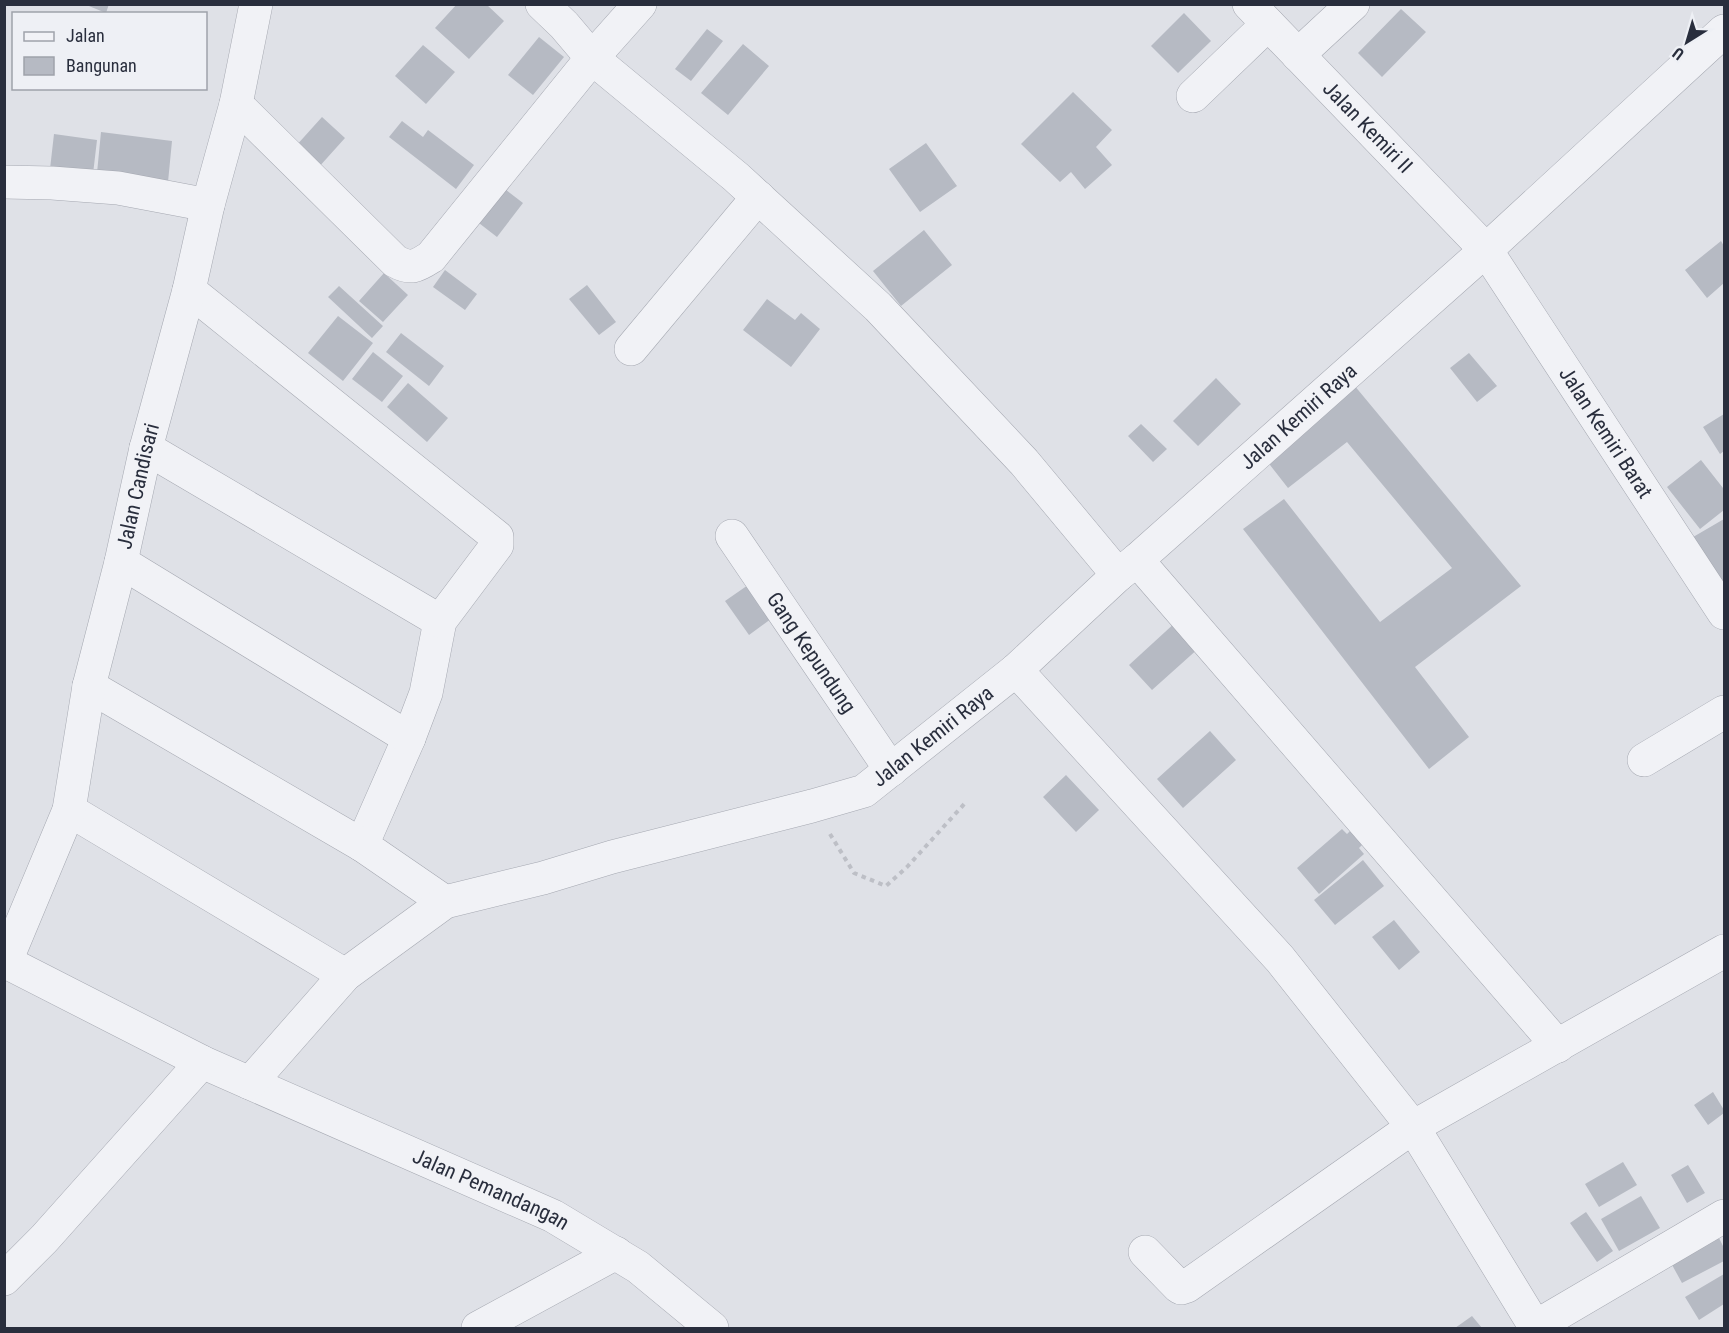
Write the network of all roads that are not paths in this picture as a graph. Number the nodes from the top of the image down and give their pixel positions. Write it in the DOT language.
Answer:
graph roads {
  1 [pos="256,4"];
  2 [pos="542,4"];
  3 [pos="640,4"];
  4 [pos="1353,4"];
  5 [pos="1259,14"];
  6 [pos="1725,31"];
  7 [pos="1298,55"];
  8 [pos="591,58"];
  9 [pos="1193,96"];
  10 [pos="236,104"];
  11 [pos="4,182"];
  12 [pos="758,197"];
  13 [pos="208,205"];
  14 [pos="1486,250"];
  15 [pos="189,290"];
  16 [pos="631,349"];
  17 [pos="146,448"];
  18 [pos="732,536"];
  19 [pos="121,562"];
  20 [pos="1127,567"];
  21 [pos="1725,613"];
  22 [pos="440,621"];
  23 [pos="1016,670"];
  24 [pos="89,686"];
  25 [pos="1725,712"];
  26 [pos="409,738"];
  27 [pos="1644,760"];
  28 [pos="891,770"];
  29 [pos="69,810"];
  30 [pos="362,845"];
  31 [pos="445,902"];
  32 [pos="1725,951"];
  33 [pos="5,961"];
  34 [pos="345,975"];
  35 [pos="1558,1046"];
  36 [pos="202,1062"];
  37 [pos="250,1083"];
  38 [pos="1413,1127"];
  39 [pos="1725,1216"];
  40 [pos="1145,1252"];
  41 [pos="616,1253"];
  42 [pos="4,1279"];
  43 [pos="1536,1328"];
  44 [pos="478,1329"];
  45 [pos="712,1329"];
  1 -- 10 [label="street, Jalan Candisari"];
  2 -- 8 [label="street"];
  3 -- 8 [label="street"];
  4 -- 7 [label="street"];
  5 -- 7 [label="street, Jalan Kemiri II"];
  5 -- 9 [label="street"];
  6 -- 14 [label="street, Jalan Kemiri Raya"];
  7 -- 14 [label="street, Jalan Kemiri II"];
  8 -- 10 [label="street"];
  8 -- 12 [label="street"];
  10 -- 13 [label="street, Jalan Candisari"];
  11 -- 13 [label="street"];
  12 -- 16 [label="street"];
  12 -- 20 [label="street"];
  13 -- 15 [label="street, Jalan Candisari"];
  14 -- 20 [label="street, Jalan Kemiri Raya"];
  14 -- 21 [label="street, Jalan Kemiri Barat"];
  15 -- 17 [label="street, Jalan Candisari"];
  15 -- 22 [label="street"];
  17 -- 19 [label="street, Jalan Candisari"];
  17 -- 22 [label="street"];
  18 -- 28 [label="street, Gang Kepundung"];
  19 -- 24 [label="street, Jalan Candisari"];
  19 -- 26 [label="street"];
  20 -- 23 [label="street, Jalan Kemiri Raya"];
  20 -- 35 [label="street"];
  22 -- 26 [label="street"];
  23 -- 28 [label="street, Jalan Kemiri Raya"];
  23 -- 38 [label="street"];
  24 -- 29 [label="street, Jalan Candisari"];
  24 -- 30 [label="street"];
  25 -- 27 [label="street"];
  26 -- 30 [label="street"];
  28 -- 31 [label="street, Jalan Kemiri Raya"];
  29 -- 33 [label="street, Jalan Candisari"];
  29 -- 34 [label="street"];
  30 -- 31 [label="street"];
  31 -- 34 [label="street"];
  32 -- 35 [label="street"];
  33 -- 36 [label="street, Jalan Pemandangan"];
  34 -- 37 [label="street"];
  35 -- 38 [label="street"];
  36 -- 37 [label="street, Jalan Pemandangan"];
  36 -- 42 [label="street"];
  37 -- 41 [label="street, Jalan Pemandangan"];
  38 -- 40 [label="street"];
  38 -- 43 [label="street"];
  39 -- 43 [label="street"];
  41 -- 44 [label="street"];
  41 -- 45 [label="street, Jalan Pemandangan"];
}
